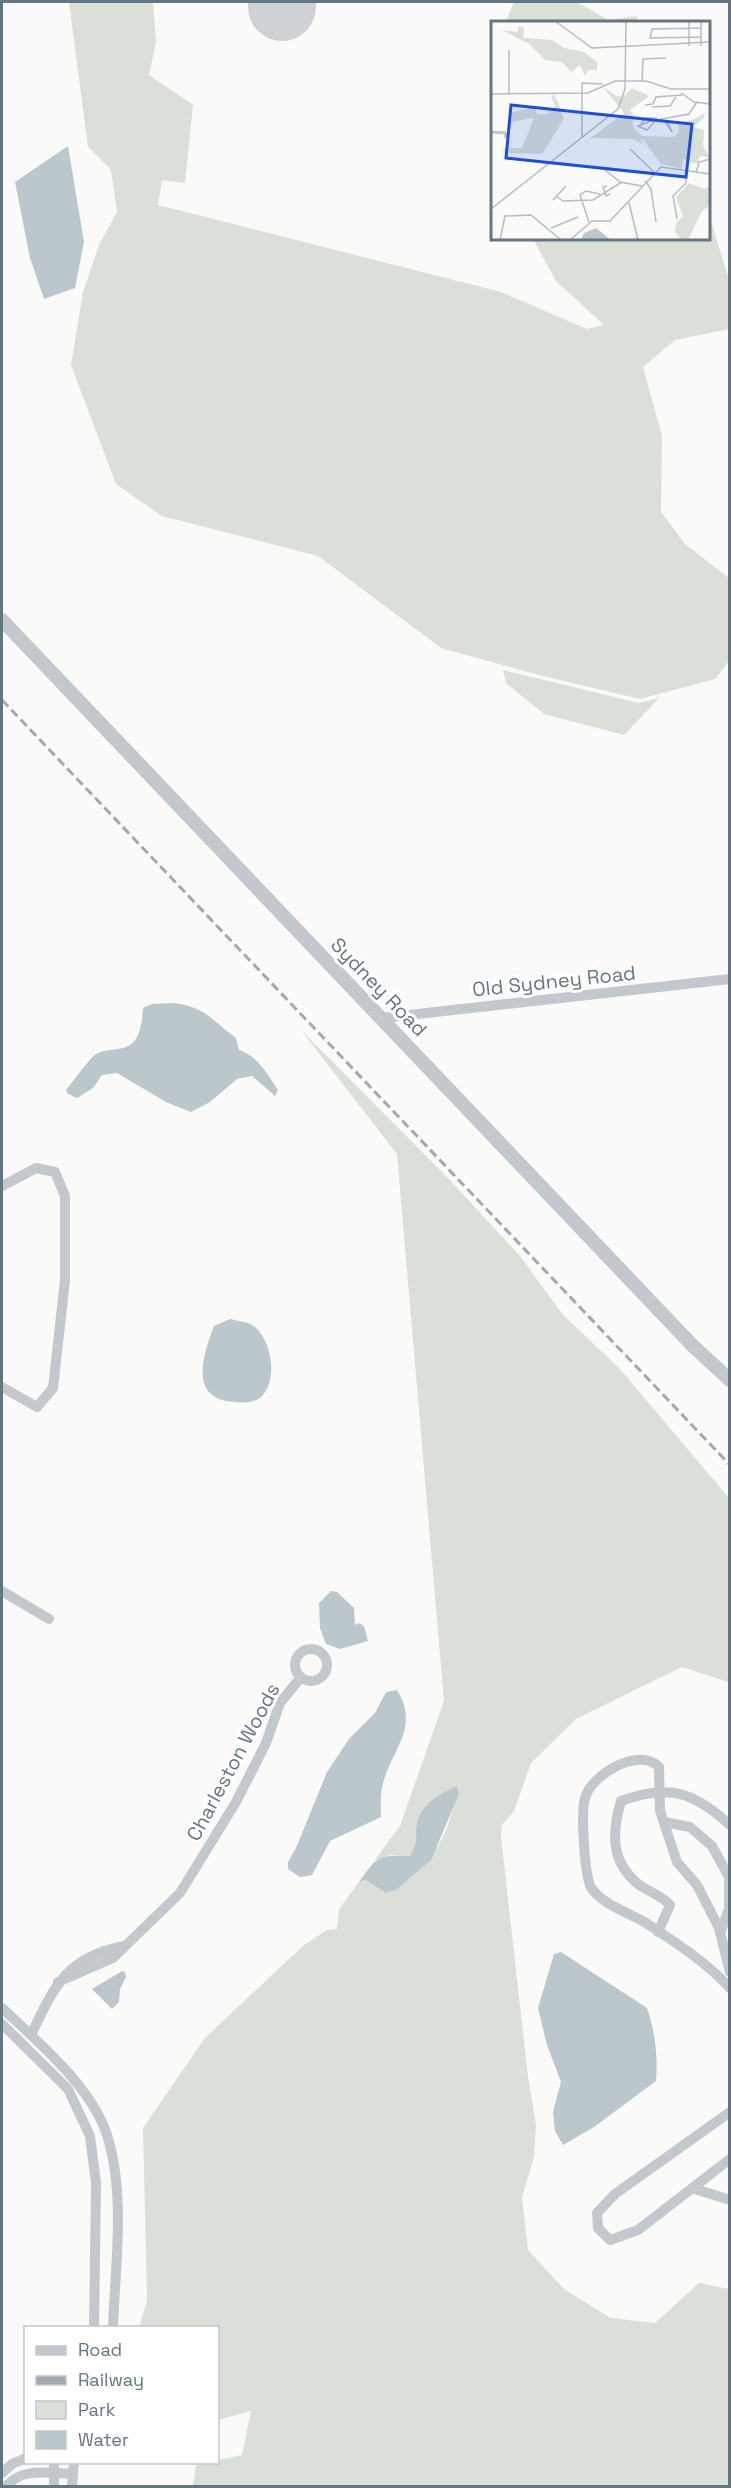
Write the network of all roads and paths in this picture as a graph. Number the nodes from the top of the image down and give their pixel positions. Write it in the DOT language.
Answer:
graph roads {
  1 [pos="2,620"];
  2 [pos="729,979"];
  3 [pos="382,1018"];
  4 [pos="2,1186"];
  5 [pos="729,1380"];
  6 [pos="2,1387"];
  7 [pos="2,1590"];
  8 [pos="49,1619"];
  9 [pos="301,1677"];
  10 [pos="659,1791"];
  11 [pos="664,1822"];
  12 [pos="729,1825"];
  13 [pos="727,1921"];
  14 [pos="658,1932"];
  15 [pos="720,1933"];
  16 [pos="729,1972"];
  17 [pos="729,1988"];
  18 [pos="2,2008"];
  19 [pos="2,2024"];
  20 [pos="31,2036"];
  21 [pos="729,2112"];
  22 [pos="729,2159"];
  23 [pos="692,2188"];
  24 [pos="729,2200"];
  25 [pos="94,2326"];
  26 [pos="113,2326"];
  27 [pos="24,2459"];
  28 [pos="74,2464"];
  29 [pos="54,2468"];
  30 [pos="2,2473"];
  31 [pos="72,2474"];
  32 [pos="6,2487"];
  33 [pos="54,2487"];
  34 [pos="72,2487"];
  1 -- 3 [label="street, Sydney Road"];
  2 -- 3 [label="street, Old Sydney Road"];
  3 -- 5 [label="street, Sydney Road"];
  4 -- 6 [label="street"];
  7 -- 8 [label="street"];
  9 -- 20 [label="street, Charleston Woods"];
  10 -- 11 [label="street"];
  10 -- 12 [label="street"];
  10 -- 14 [label="street"];
  10 -- 14 [label="street"];
  11 -- 13 [label="street"];
  11 -- 15 [label="street"];
  13 -- 15 [label="street"];
  14 -- 17 [label="street"];
  15 -- 16 [label="street"];
  18 -- 20 [label="street"];
  19 -- 25 [label="street"];
  20 -- 26 [label="street"];
  21 -- 23 [label="street"];
  22 -- 23 [label="street"];
  23 -- 24 [label="street"];
  27 -- 30 [label="street"];
  28 -- 31 [label="street"];
  29 -- 31 [label="street"];
  29 -- 32 [label="street"];
  29 -- 33 [label="street"];
  31 -- 34 [label="street"];
}
